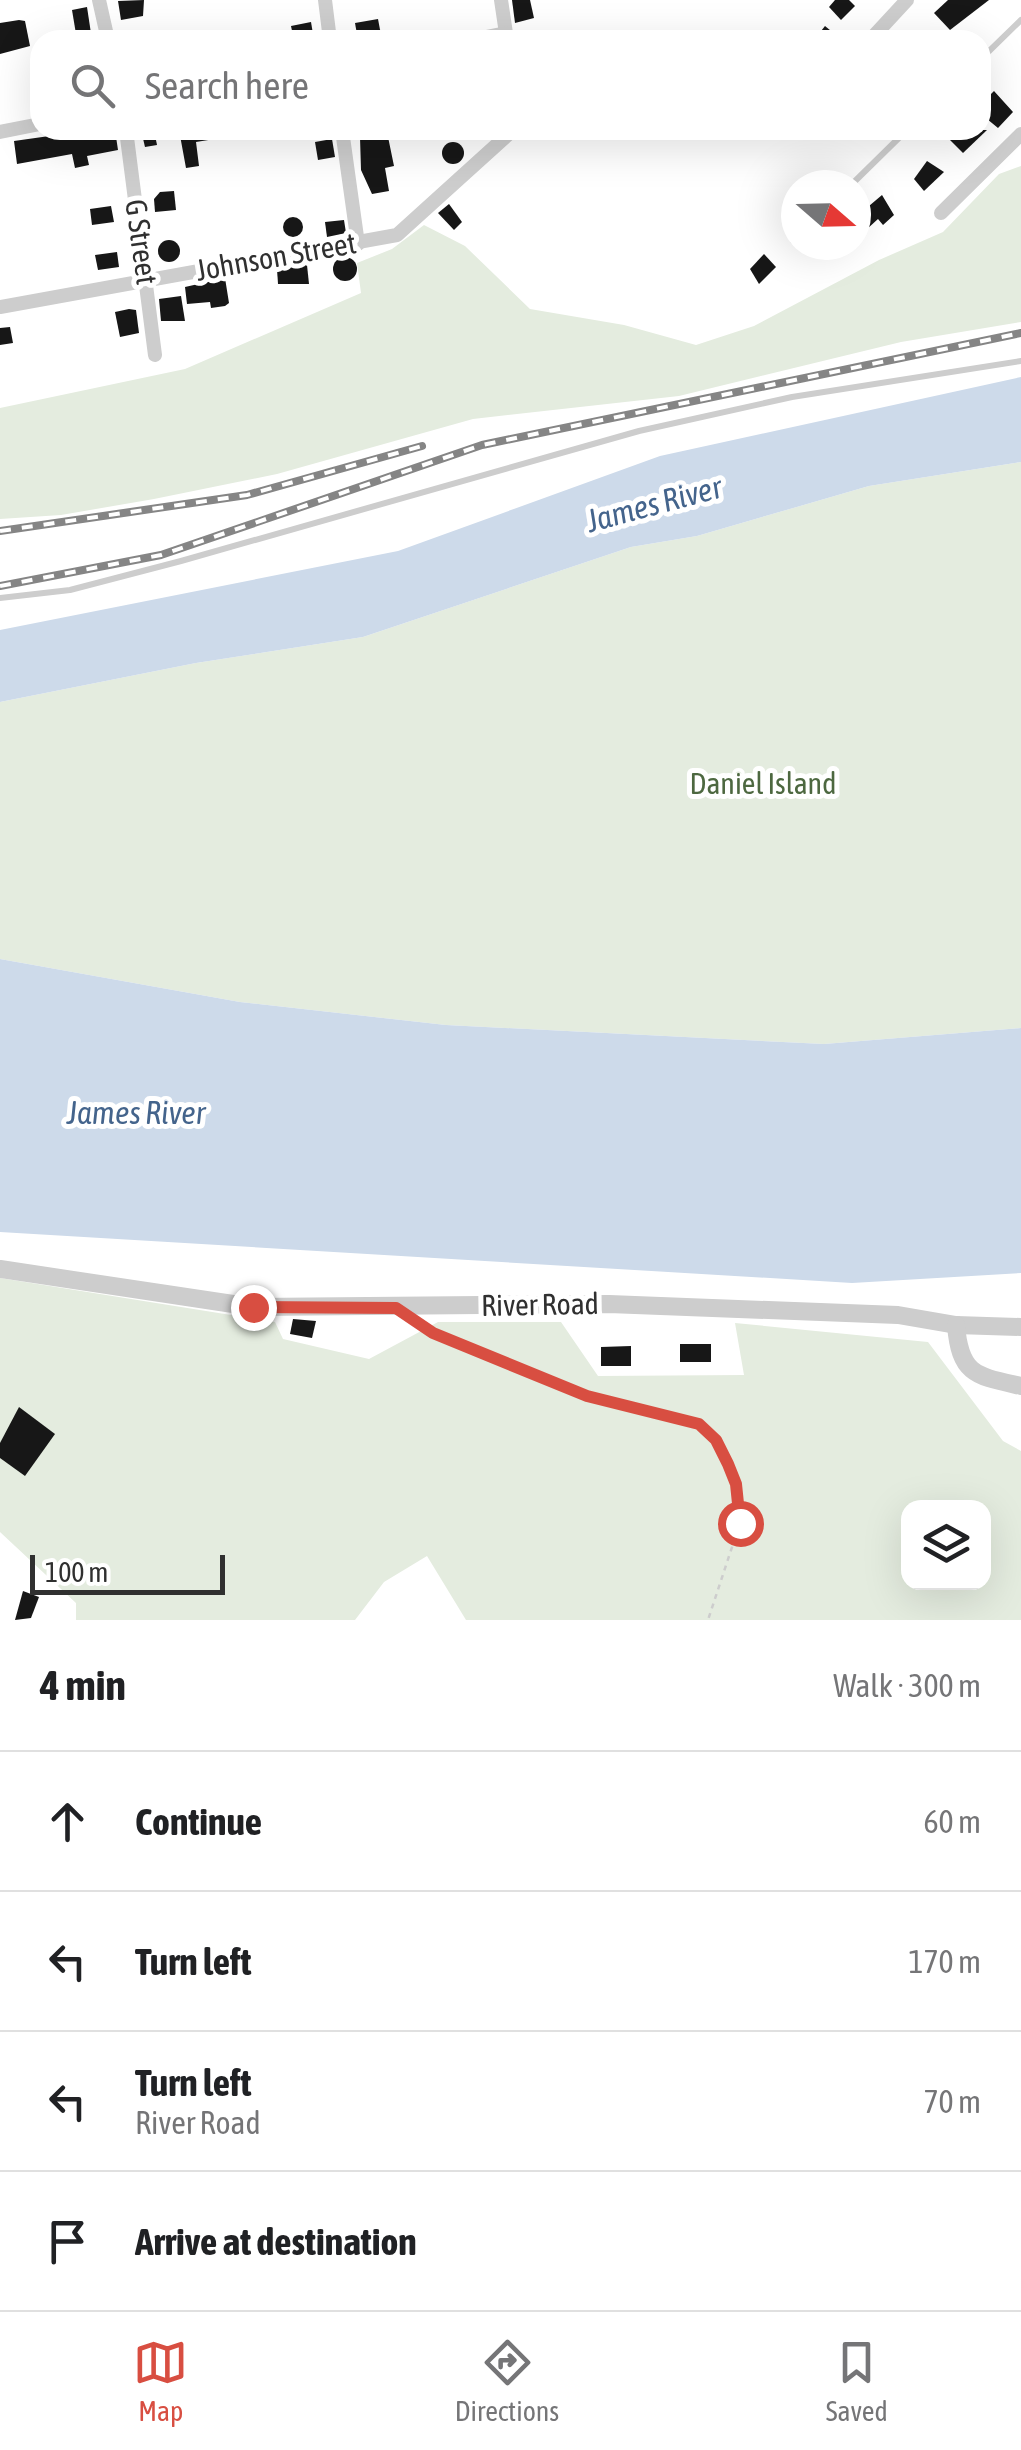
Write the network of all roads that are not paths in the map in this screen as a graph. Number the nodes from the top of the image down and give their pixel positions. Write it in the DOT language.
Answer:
graph roads {
  1 [pos="99,0"];
  2 [pos="325,0"];
  3 [pos="501,0"];
  4 [pos="906,0"];
  5 [pos="1021,20"];
  6 [pos="106,30"];
  7 [pos="329,30"];
  8 [pos="506,30"];
  9 [pos="879,30"];
  10 [pos="991,49"];
  11 [pos="30,126"];
  12 [pos="0,132"];
  13 [pos="1021,134"];
  14 [pos="127,140"];
  15 [pos="343,140"];
  16 [pos="502,140"];
  17 [pos="898,140"];
  18 [pos="867,170"];
  19 [pos="941,213"];
  20 [pos="358,244"];
  21 [pos="146,280"];
  22 [pos="0,307"];
  23 [pos="155,355"];
  24 [pos="1021,362"];
  25 [pos="0,598"];
  26 [pos="0,1269"];
  27 [pos="956,1325"];
  28 [pos="1021,1327"];
  29 [pos="1021,1386"];
  1 -- 6 [label="street"];
  2 -- 7 [label="street"];
  3 -- 8 [label="street"];
  4 -- 9 [label="street"];
  5 -- 10 [label="lane"];
  11 -- 12 [label="street"];
  13 -- 19 [label="street"];
  14 -- 21 [label="street, G Street"];
  15 -- 20 [label="street"];
  16 -- 20 [label="street, Johnson Street"];
  17 -- 18 [label="lane"];
  20 -- 21 [label="street, Johnson Street"];
  21 -- 22 [label="street, Johnson Street"];
  21 -- 23 [label="street, G Street"];
  24 -- 25 [label="lane"];
  26 -- 27 [label="street, River Road"];
  27 -- 28 [label="street, River Road"];
  27 -- 29 [label="street"];
}
